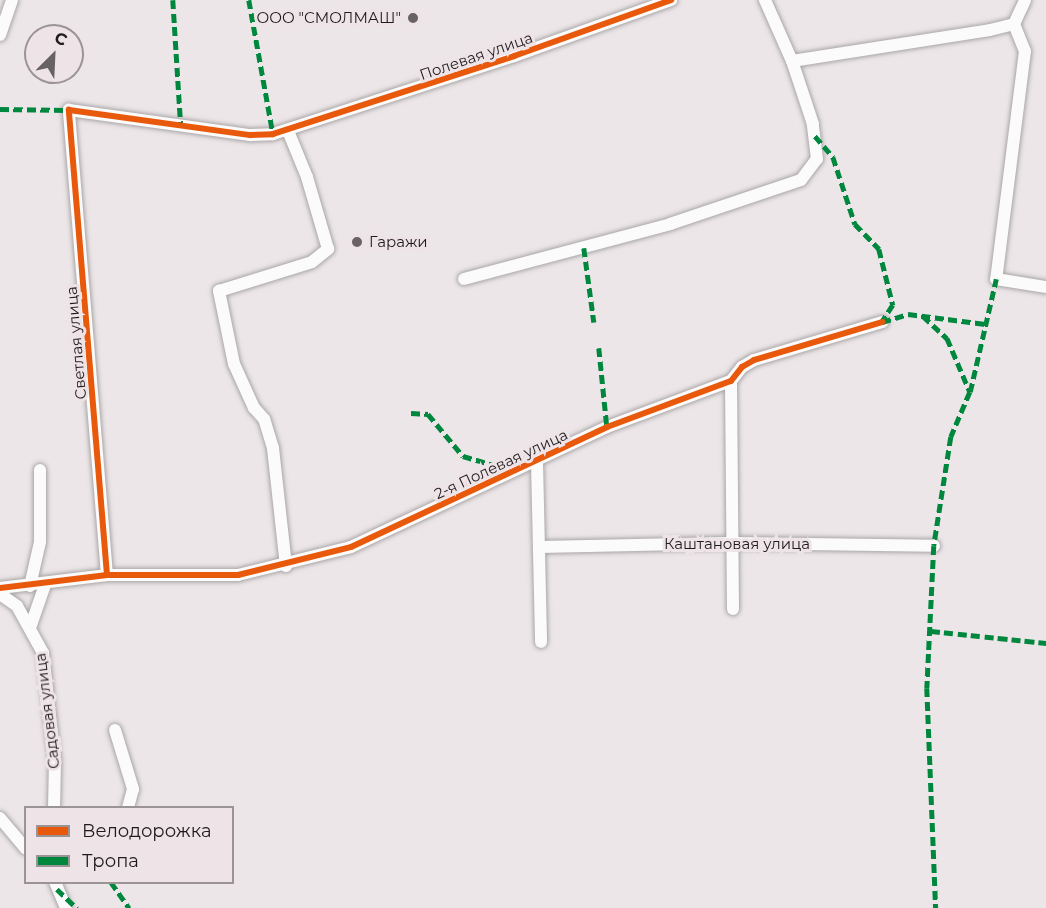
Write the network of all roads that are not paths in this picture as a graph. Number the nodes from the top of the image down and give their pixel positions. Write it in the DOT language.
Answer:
graph roads {
  1 [pos="12,0"];
  2 [pos="671,0"];
  3 [pos="765,0"];
  4 [pos="1025,0"];
  5 [pos="1014,24"];
  6 [pos="0,35"];
  7 [pos="792,61"];
  8 [pos="69,110"];
  9 [pos="288,131"];
  10 [pos="464,279"];
  11 [pos="1046,287"];
  12 [pos="882,322"];
  13 [pos="731,381"];
  14 [pos="537,462"];
  15 [pos="40,470"];
  16 [pos="731,543"];
  17 [pos="934,546"];
  18 [pos="540,547"];
  19 [pos="286,566"];
  20 [pos="107,574"];
  21 [pos="45,585"];
  22 [pos="30,586"];
  23 [pos="0,588"];
  24 [pos="0,594"];
  25 [pos="733,609"];
  26 [pos="30,628"];
  27 [pos="541,642"];
  28 [pos="115,730"];
  29 [pos="54,806"];
  30 [pos="128,806"];
  31 [pos="0,818"];
  32 [pos="24,847"];
  33 [pos="56,884"];
  34 [pos="66,908"];
  1 -- 6 [label="street"];
  2 -- 9 [label="street, Полевая улица"];
  3 -- 7 [label="street"];
  4 -- 5 [label="street"];
  5 -- 7 [label="street"];
  5 -- 11 [label="street"];
  7 -- 10 [label="street"];
  8 -- 9 [label="street, Полевая улица"];
  8 -- 20 [label="street, Светлая улица"];
  9 -- 19 [label="street"];
  12 -- 13 [label="street, 2-я Полевая улица"];
  13 -- 14 [label="street, 2-я Полевая улица"];
  13 -- 16 [label="street"];
  14 -- 18 [label="street"];
  14 -- 19 [label="street, 2-я Полевая улица"];
  15 -- 22 [label="street"];
  16 -- 17 [label="street, Каштановая улица"];
  16 -- 18 [label="street, Каштановая улица"];
  16 -- 25 [label="street"];
  18 -- 27 [label="street"];
  19 -- 20 [label="street, 2-я Полевая улица"];
  20 -- 21 [label="street, 2-я Полевая улица"];
  21 -- 22 [label="street, 2-я Полевая улица"];
  21 -- 26 [label="street"];
  22 -- 23 [label="street, 2-я Полевая улица"];
  24 -- 26 [label="street, Садовая улица"];
  26 -- 29 [label="street, Садовая улица"];
  28 -- 30 [label="street"];
  31 -- 32 [label="street"];
  33 -- 34 [label="street"];
}
